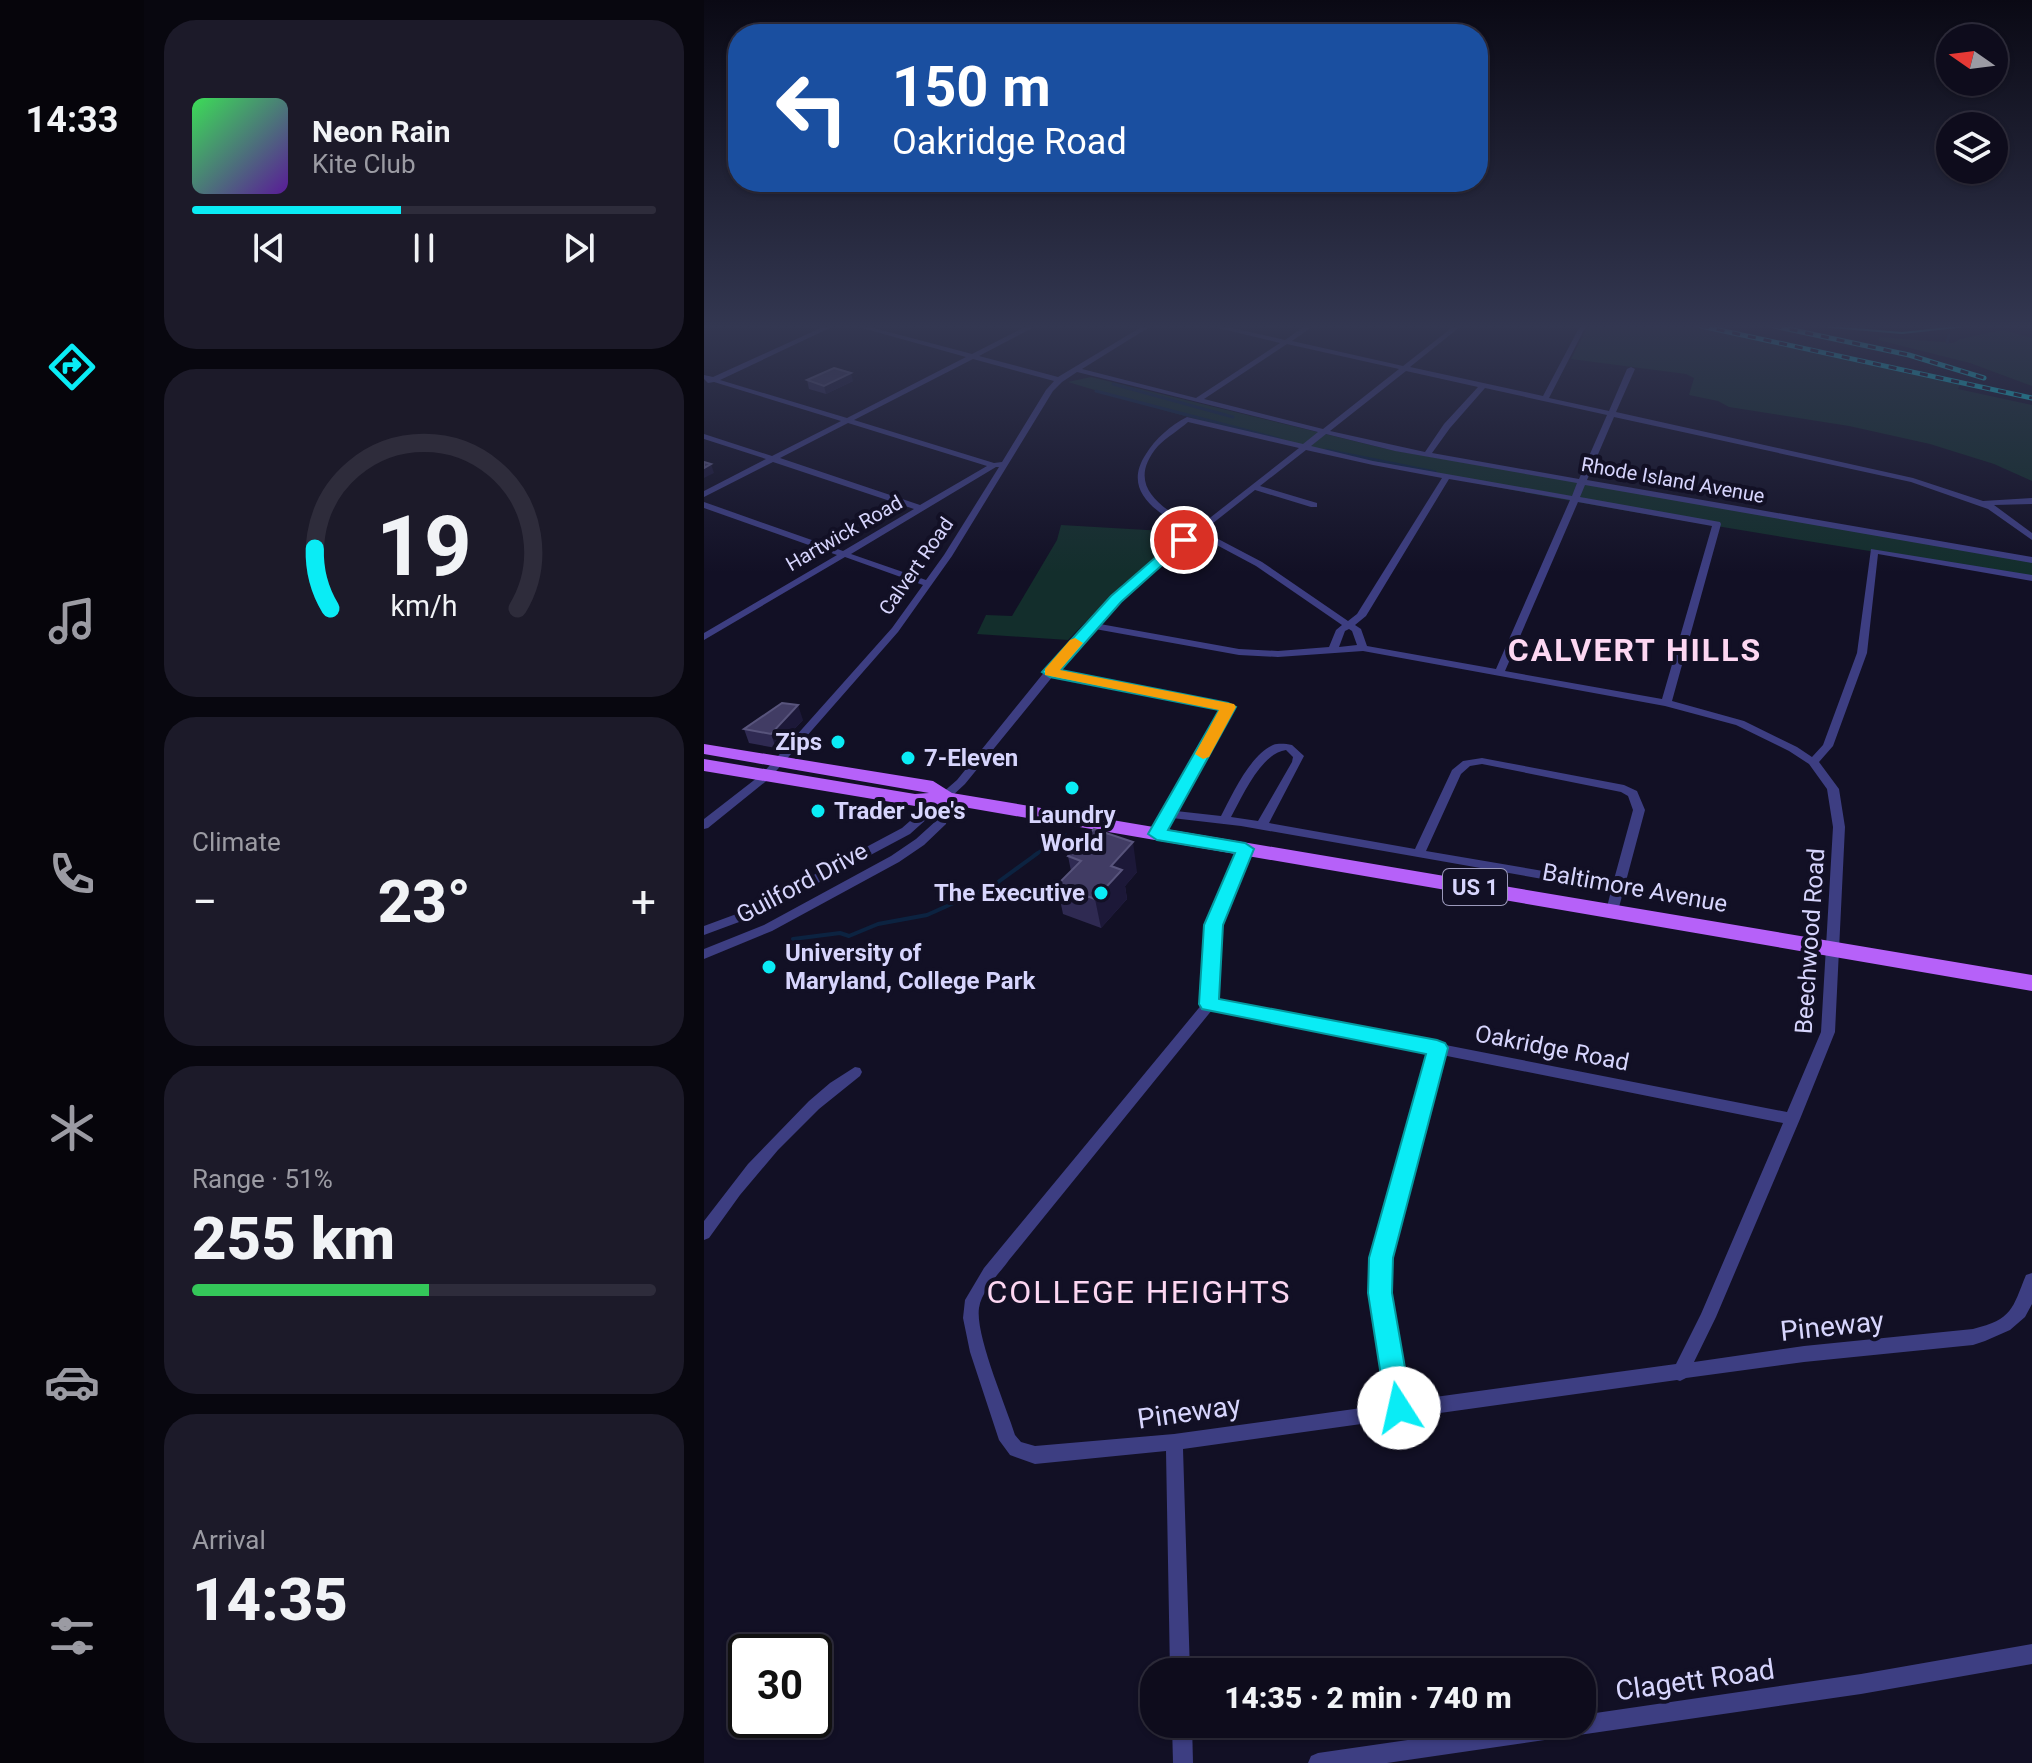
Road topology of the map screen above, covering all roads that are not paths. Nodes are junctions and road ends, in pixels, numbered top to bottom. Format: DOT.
graph roads {
  1 [pos="804,408"];
  2 [pos="873,408"];
  3 [pos="1039,408"];
  4 [pos="1225,408"];
  5 [pos="1354,408"];
  6 [pos="1463,408"];
  7 [pos="1586,408"];
  8 [pos="1614,408"];
  9 [pos="1611,414"];
  10 [pos="848,421"];
  11 [pos="1322,433"];
  12 [pos="704,436"];
  13 [pos="1303,448"];
  14 [pos="1427,455"];
  15 [pos="772,459"];
  16 [pos="999,464"];
  17 [pos="1447,476"];
  18 [pos="1581,483"];
  19 [pos="1253,487"];
  20 [pos="704,494"];
  21 [pos="1574,499"];
  22 [pos="2032,501"];
  23 [pos="1983,503"];
  24 [pos="704,505"];
  25 [pos="1314,505"];
  26 [pos="921,508"];
  27 [pos="1195,531"];
  28 [pos="2032,537"];
  29 [pos="844,554"];
  30 [pos="2032,560"];
  31 [pos="2032,578"];
  32 [pos="929,584"];
  33 [pos="1092,625"];
  34 [pos="1348,625"];
  35 [pos="704,637"];
  36 [pos="1334,648"];
  37 [pos="1363,648"];
  38 [pos="1050,672"];
  39 [pos="1499,673"];
  40 [pos="1666,703"];
  41 [pos="704,749"];
  42 [pos="779,761"];
  43 [pos="1813,762"];
  44 [pos="704,765"];
  45 [pos="766,776"];
  46 [pos="946,798"];
  47 [pos="1170,814"];
  48 [pos="1224,820"];
  49 [pos="704,825"];
  50 [pos="1262,825"];
  51 [pos="1157,834"];
  52 [pos="1245,849"];
  53 [pos="1419,853"];
  54 [pos="1617,888"];
  55 [pos="1612,911"];
  56 [pos="704,931"];
  57 [pos="1833,948"];
  58 [pos="704,954"];
  59 [pos="2032,983"];
  60 [pos="1209,1004"];
  61 [pos="1437,1048"];
  62 [pos="855,1072"];
  63 [pos="1793,1119"];
  64 [pos="704,1233"];
  65 [pos="2032,1280"];
  66 [pos="1680,1373"];
  67 [pos="1399,1408"];
  68 [pos="1174,1442"];
  69 [pos="2032,1654"];
  70 [pos="1180,1658"];
  71 [pos="1182,1738"];
  72 [pos="1183,1763"];
  73 [pos="1318,1763"];
  1 -- 10 [label="street"];
  2 -- 10 [label="street"];
  3 -- 16 [label="street, Calvert Road"];
  4 -- 11 [label="street, Rhode Island Avenue"];
  5 -- 11 [label="street"];
  6 -- 14 [label="street"];
  7 -- 9 [label="street"];
  8 -- 9 [label="street"];
  9 -- 18 [label="street"];
  9 -- 23 [label="street"];
  10 -- 15 [label="street"];
  10 -- 16 [label="street"];
  11 -- 13 [label="street"];
  11 -- 14 [label="street, Rhode Island Avenue"];
  12 -- 15 [label="street"];
  13 -- 17 [label="street, Rhode Island Avenue"];
  13 -- 19 [label="street"];
  13 -- 27 [label="street, Rhode Island Avenue"];
  14 -- 18 [label="street, Rhode Island Avenue"];
  15 -- 20 [label="street"];
  15 -- 26 [label="street"];
  16 -- 26 [label="street, Hartwick Road"];
  16 -- 32 [label="street, Calvert Road"];
  17 -- 21 [label="street, Rhode Island Avenue"];
  17 -- 34 [label="street"];
  18 -- 21 [label="street"];
  18 -- 30 [label="street, Rhode Island Avenue"];
  19 -- 25 [label="street"];
  19 -- 27 [label="street"];
  21 -- 39 [label="street"];
  21 -- 40 [label="street, Rhode Island Avenue"];
  22 -- 23 [label="street"];
  23 -- 28 [label="street"];
  24 -- 29 [label="street"];
  26 -- 29 [label="street, Hartwick Road"];
  27 -- 33 [label="street"];
  27 -- 34 [label="street"];
  29 -- 32 [label="street"];
  29 -- 35 [label="street, Hartwick Road"];
  31 -- 43 [label="street"];
  32 -- 42 [label="street, Calvert Road"];
  33 -- 36 [label="street"];
  33 -- 38 [label="street"];
  34 -- 36 [label="street"];
  34 -- 37 [label="street"];
  36 -- 37 [label="street"];
  37 -- 39 [label="street"];
  38 -- 46 [label="street"];
  38 -- 47 [label="street"];
  39 -- 40 [label="street"];
  40 -- 43 [label="street"];
  41 -- 42 [label="main road, Baltimore Avenue / US 1"];
  42 -- 45 [label="street, Calvert Road"];
  42 -- 46 [label="main road, Baltimore Avenue / US 1"];
  43 -- 57 [label="street, Beechwood Road"];
  44 -- 45 [label="main road, Baltimore Avenue / US 1"];
  45 -- 46 [label="main road, Baltimore Avenue / US 1"];
  45 -- 49 [label="street, Calvert Road"];
  46 -- 51 [label="main road, Baltimore Avenue / US 1"];
  46 -- 56 [label="street, Guilford Drive"];
  46 -- 58 [label="street, Guilford Drive"];
  47 -- 48 [label="street, Baltimore Avenue"];
  47 -- 51 [label="street"];
  48 -- 50 [label="street, Baltimore Avenue"];
  48 -- 50 [label="street"];
  50 -- 53 [label="street, Baltimore Avenue"];
  51 -- 52 [label="main road, Baltimore Avenue / US 1"];
  52 -- 55 [label="main road, Baltimore Avenue / US 1"];
  52 -- 60 [label="street"];
  53 -- 54 [label="street, Baltimore Avenue"];
  53 -- 54 [label="street"];
  54 -- 55 [label="street"];
  55 -- 57 [label="main road, Baltimore Avenue / US 1"];
  57 -- 59 [label="main road, Baltimore Avenue / US 1"];
  57 -- 63 [label="street, Beechwood Road"];
  60 -- 61 [label="street, Oakridge Road"];
  60 -- 68 [label="street, Pineway"];
  61 -- 63 [label="street, Oakridge Road"];
  61 -- 67 [label="street"];
  62 -- 64 [label="street"];
  63 -- 66 [label="street, Beechwood Road"];
  65 -- 66 [label="street, Pineway"];
  66 -- 67 [label="street, Pineway"];
  67 -- 68 [label="street, Pineway"];
  68 -- 70 [label="street"];
  69 -- 73 [label="street, Clagett Road"];
  71 -- 72 [label="street"];
}
